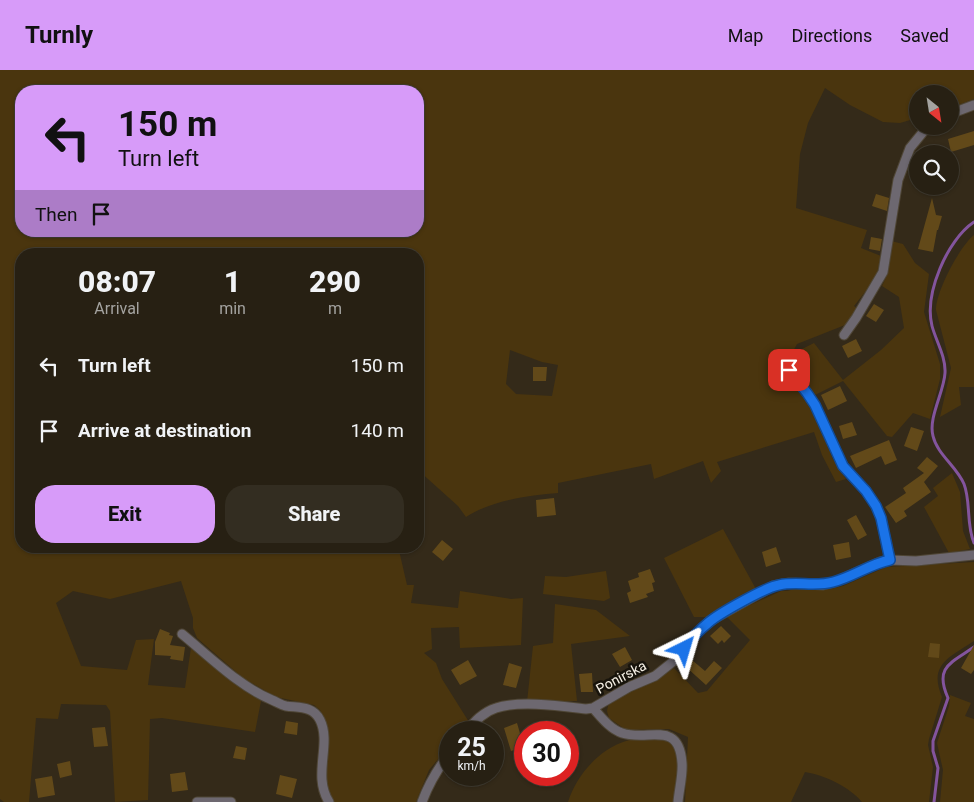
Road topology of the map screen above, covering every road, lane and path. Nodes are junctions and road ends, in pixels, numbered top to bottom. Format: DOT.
graph roads {
  1 [pos="974,105"];
  2 [pos="959,111"];
  3 [pos="921,135"];
  4 [pos="844,335"];
  5 [pos="789,370"];
  6 [pos="974,555"];
  7 [pos="890,560"];
  8 [pos="182,634"];
  9 [pos="593,708"];
  10 [pos="476,721"];
  11 [pos="439,769"];
  12 [pos="197,802"];
  13 [pos="231,802"];
  14 [pos="329,802"];
  15 [pos="422,802"];
  16 [pos="678,802"];
  1 -- 2 [label="street"];
  3 -- 4 [label="street"];
  5 -- 7 [label="street"];
  6 -- 7 [label="street, Ponirska"];
  7 -- 9 [label="street, Ponirska"];
  8 -- 14 [label="street"];
  9 -- 10 [label="street, Ponirska"];
  9 -- 16 [label="street"];
  11 -- 15 [label="street"];
  12 -- 13 [label="street"];
}
